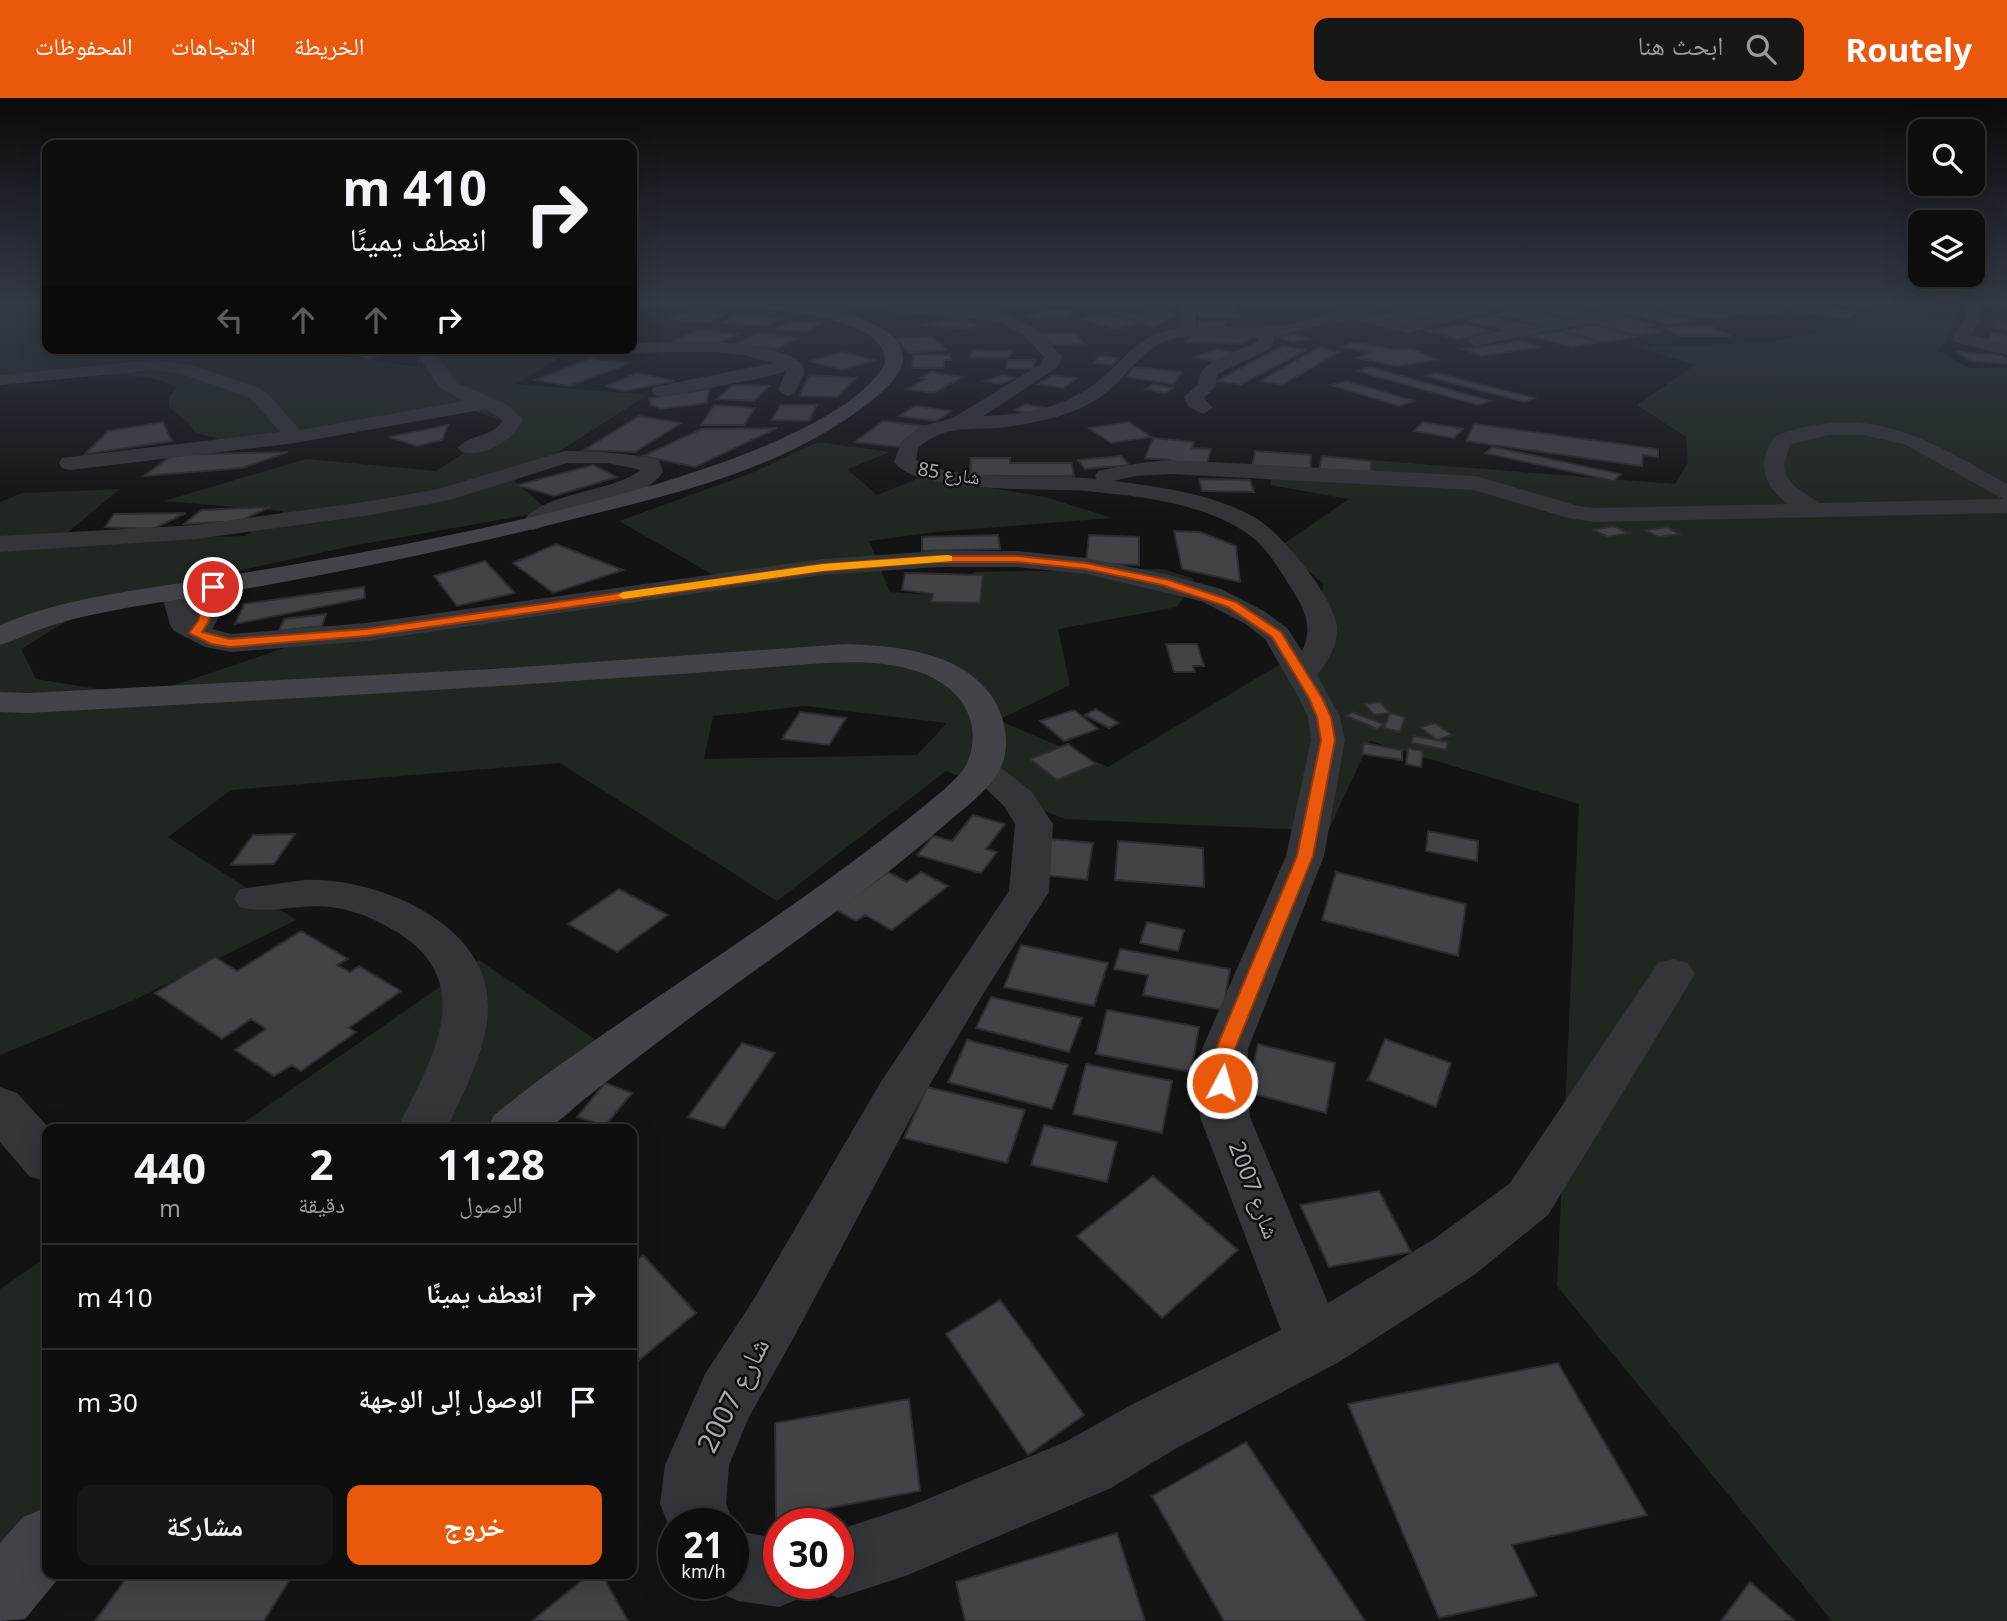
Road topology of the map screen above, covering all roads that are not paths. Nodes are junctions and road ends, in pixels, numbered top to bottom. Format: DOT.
graph roads {
  1 [pos="81,372"];
  2 [pos="192,372"];
  3 [pos="439,372"];
  4 [pos="766,372"];
  5 [pos="796,372"];
  6 [pos="889,372"];
  7 [pos="1041,372"];
  8 [pos="1116,372"];
  9 [pos="1210,372"];
  10 [pos="0,380"];
  11 [pos="787,390"];
  12 [pos="661,391"];
  13 [pos="487,403"];
  14 [pos="1203,408"];
  15 [pos="960,422"];
  16 [pos="295,437"];
  17 [pos="469,448"];
  18 [pos="70,463"];
  19 [pos="1080,483"];
  20 [pos="2007,493"];
  21 [pos="2007,506"];
  22 [pos="1816,511"];
  23 [pos="533,523"];
  24 [pos="0,544"];
  25 [pos="194,589"];
  26 [pos="0,636"];
  27 [pos="1302,673"];
  28 [pos="0,702"];
  29 [pos="982,770"];
  30 [pos="254,898"];
  31 [pos="1673,974"];
  32 [pos="0,1107"];
  33 [pos="424,1124"];
  34 [pos="519,1124"];
  35 [pos="42,1155"];
  36 [pos="1318,1342"];
  37 [pos="695,1508"];
  38 [pos="42,1547"];
  39 [pos="854,1559"];
  40 [pos="0,1594"];
  1 -- 10 [label="street"];
  2 -- 16 [label="street"];
  3 -- 13 [label="street"];
  4 -- 12 [label="street"];
  5 -- 11 [label="street"];
  6 -- 23 [label="main road"];
  7 -- 15 [label="street, شارع 85"];
  8 -- 15 [label="street"];
  9 -- 14 [label="street"];
  13 -- 16 [label="street"];
  13 -- 17 [label="street"];
  15 -- 19 [label="street, شارع 85"];
  16 -- 18 [label="street"];
  19 -- 22 [label="street"];
  19 -- 27 [label="street, شارع 85"];
  20 -- 22 [label="street"];
  21 -- 22 [label="street"];
  23 -- 24 [label="street"];
  23 -- 25 [label="main road"];
  25 -- 26 [label="main road"];
  25 -- 27 [label="street, شارع 2007"];
  27 -- 36 [label="street, شارع 2007"];
  28 -- 29 [label="main road"];
  29 -- 34 [label="main road"];
  29 -- 37 [label="street, شارع 2007"];
  30 -- 33 [label="street"];
  31 -- 36 [label="street"];
  32 -- 35 [label="street"];
  36 -- 39 [label="street"];
  38 -- 40 [label="main road"];
}
